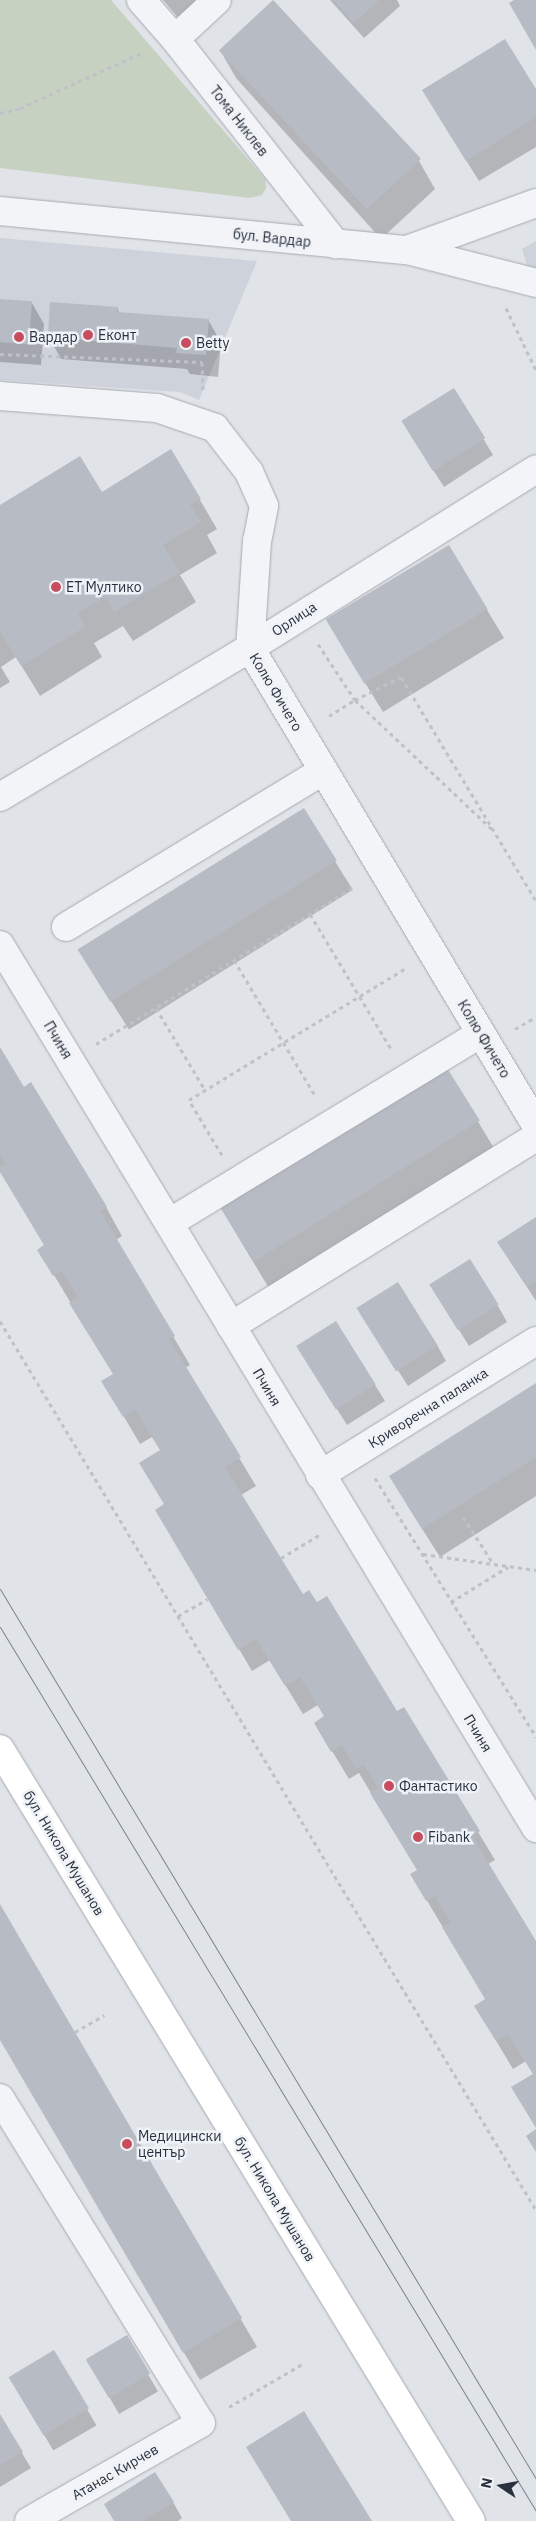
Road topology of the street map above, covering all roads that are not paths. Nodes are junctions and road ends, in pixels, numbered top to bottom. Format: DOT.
graph roads {
  1 [pos="141,0"];
  2 [pos="217,0"];
  3 [pos="174,39"];
  4 [pos="536,204"];
  5 [pos="0,211"];
  6 [pos="336,244"];
  7 [pos="407,250"];
  8 [pos="536,283"];
  9 [pos="0,396"];
  10 [pos="536,469"];
  11 [pos="250,648"];
  12 [pos="323,771"];
  13 [pos="0,797"];
  14 [pos="66,927"];
  15 [pos="0,946"];
  16 [pos="481,1034"];
  17 [pos="536,1125"];
  18 [pos="536,1137"];
  19 [pos="169,1223"];
  20 [pos="231,1326"];
  21 [pos="536,1341"];
  22 [pos="320,1475"];
  23 [pos="0,1749"];
  24 [pos="536,1828"];
  25 [pos="0,2098"];
  26 [pos="29,2521"];
  27 [pos="471,2521"];
  1 -- 3 [label="street, Тома Никлев"];
  2 -- 3 [label="street"];
  3 -- 6 [label="street, Тома Никлев"];
  4 -- 7 [label="street, бул. Вардар"];
  5 -- 6 [label="street, бул. Вардар"];
  6 -- 7 [label="street, бул. Вардар"];
  7 -- 8 [label="street"];
  9 -- 11 [label="street, Колю Фичето"];
  10 -- 11 [label="street, Орлица"];
  11 -- 12 [label="street, Колю Фичето"];
  11 -- 13 [label="street, Орлица"];
  12 -- 14 [label="street"];
  12 -- 16 [label="street, Колю Фичето"];
  15 -- 19 [label="street, Пчиня"];
  16 -- 17 [label="street, Колю Фичето"];
  16 -- 19 [label="street"];
  18 -- 20 [label="street"];
  19 -- 20 [label="street, Пчиня"];
  20 -- 22 [label="street, Пчиня"];
  21 -- 22 [label="street, Криворечна паланка"];
  22 -- 24 [label="street, Пчиня"];
  23 -- 27 [label="main road, бул. Никола Мушанов"];
  25 -- 26 [label="street, Атанас Кирчев"];
}
